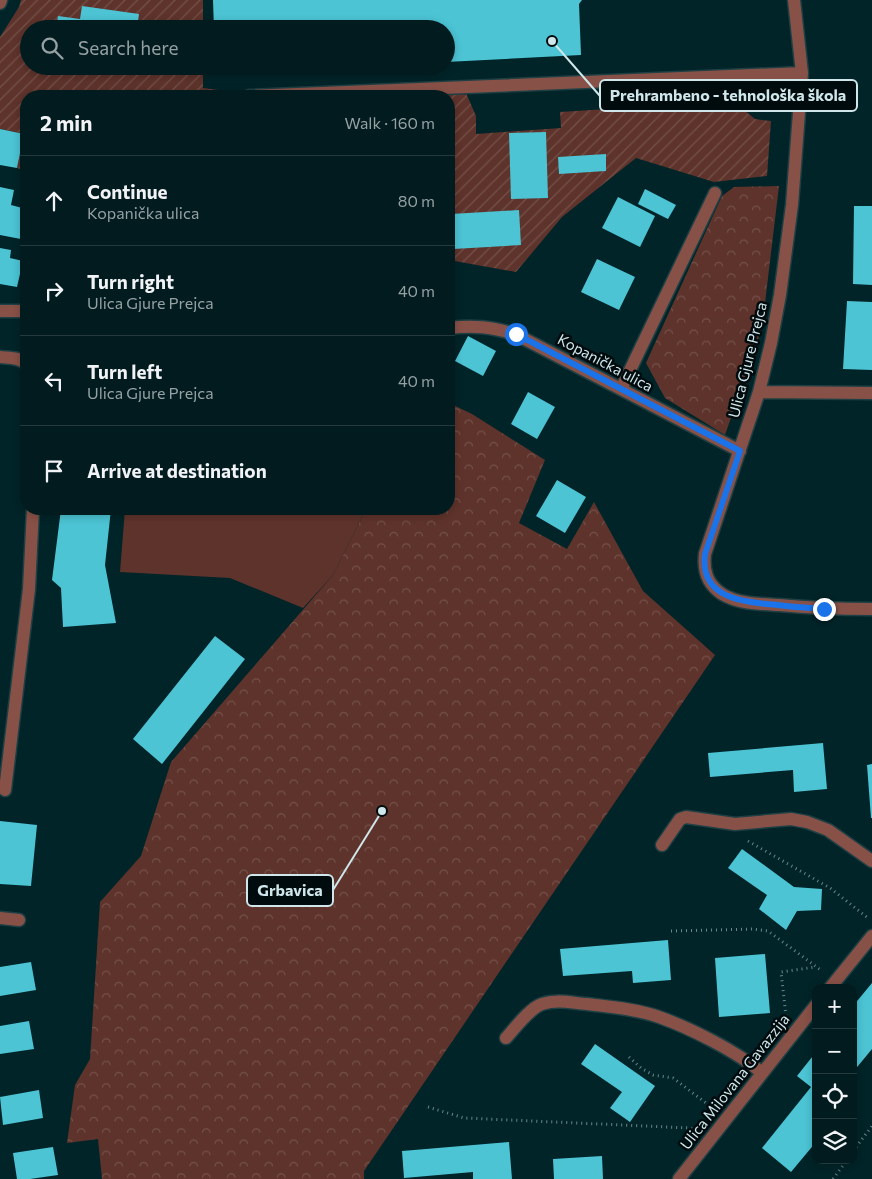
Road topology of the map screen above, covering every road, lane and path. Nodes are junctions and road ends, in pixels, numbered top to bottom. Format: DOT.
graph roads {
  1 [pos="794,0"];
  2 [pos="802,73"];
  3 [pos="393,90"];
  4 [pos="715,193"];
  5 [pos="0,311"];
  6 [pos="20,311"];
  7 [pos="455,327"];
  8 [pos="0,358"];
  9 [pos="20,360"];
  10 [pos="621,389"];
  11 [pos="759,392"];
  12 [pos="872,393"];
  13 [pos="740,451"];
  14 [pos="34,515"];
  15 [pos="872,608"];
  16 [pos="5,790"];
  17 [pos="748,841"];
  18 [pos="662,845"];
  19 [pos="872,861"];
  20 [pos="0,918"];
  21 [pos="868,918"];
  22 [pos="19,920"];
  23 [pos="671,931"];
  24 [pos="872,936"];
  25 [pos="816,967"];
  26 [pos="824,973"];
  27 [pos="833,984"];
  28 [pos="812,1010"];
  29 [pos="786,1022"];
  30 [pos="506,1038"];
  31 [pos="628,1057"];
  32 [pos="762,1073"];
  33 [pos="428,1107"];
  34 [pos="717,1111"];
  35 [pos="872,1126"];
  36 [pos="701,1132"];
  37 [pos="857,1146"];
  38 [pos="844,1164"];
  39 [pos="679,1179"];
  40 [pos="833,1179"];
  1 -- 2 [label="street, Ulica Gjure Prejca"];
  2 -- 3 [label="street"];
  2 -- 11 [label="street, Ulica Gjure Prejca"];
  4 -- 10 [label="street"];
  5 -- 6 [label="street"];
  7 -- 10 [label="street, Kopanička ulica"];
  8 -- 9 [label="street"];
  10 -- 13 [label="street, Kopanička ulica"];
  11 -- 12 [label="street"];
  11 -- 13 [label="street, Ulica Gjure Prejca"];
  13 -- 15 [label="street, Ulica Gjure Prejca"];
  14 -- 16 [label="street"];
  17 -- 21 [label="path"];
  18 -- 19 [label="street"];
  20 -- 22 [label="street"];
  23 -- 25 [label="path"];
  24 -- 27 [label="street"];
  25 -- 26 [label="path"];
  25 -- 29 [label="path"];
  28 -- 32 [label="street, Ulica Milovana Gavazzija"];
  30 -- 32 [label="street"];
  31 -- 34 [label="path"];
  32 -- 39 [label="street, Ulica Milovana Gavazzija"];
  33 -- 36 [label="path"];
  35 -- 37 [label="path"];
  38 -- 40 [label="path"];
}
